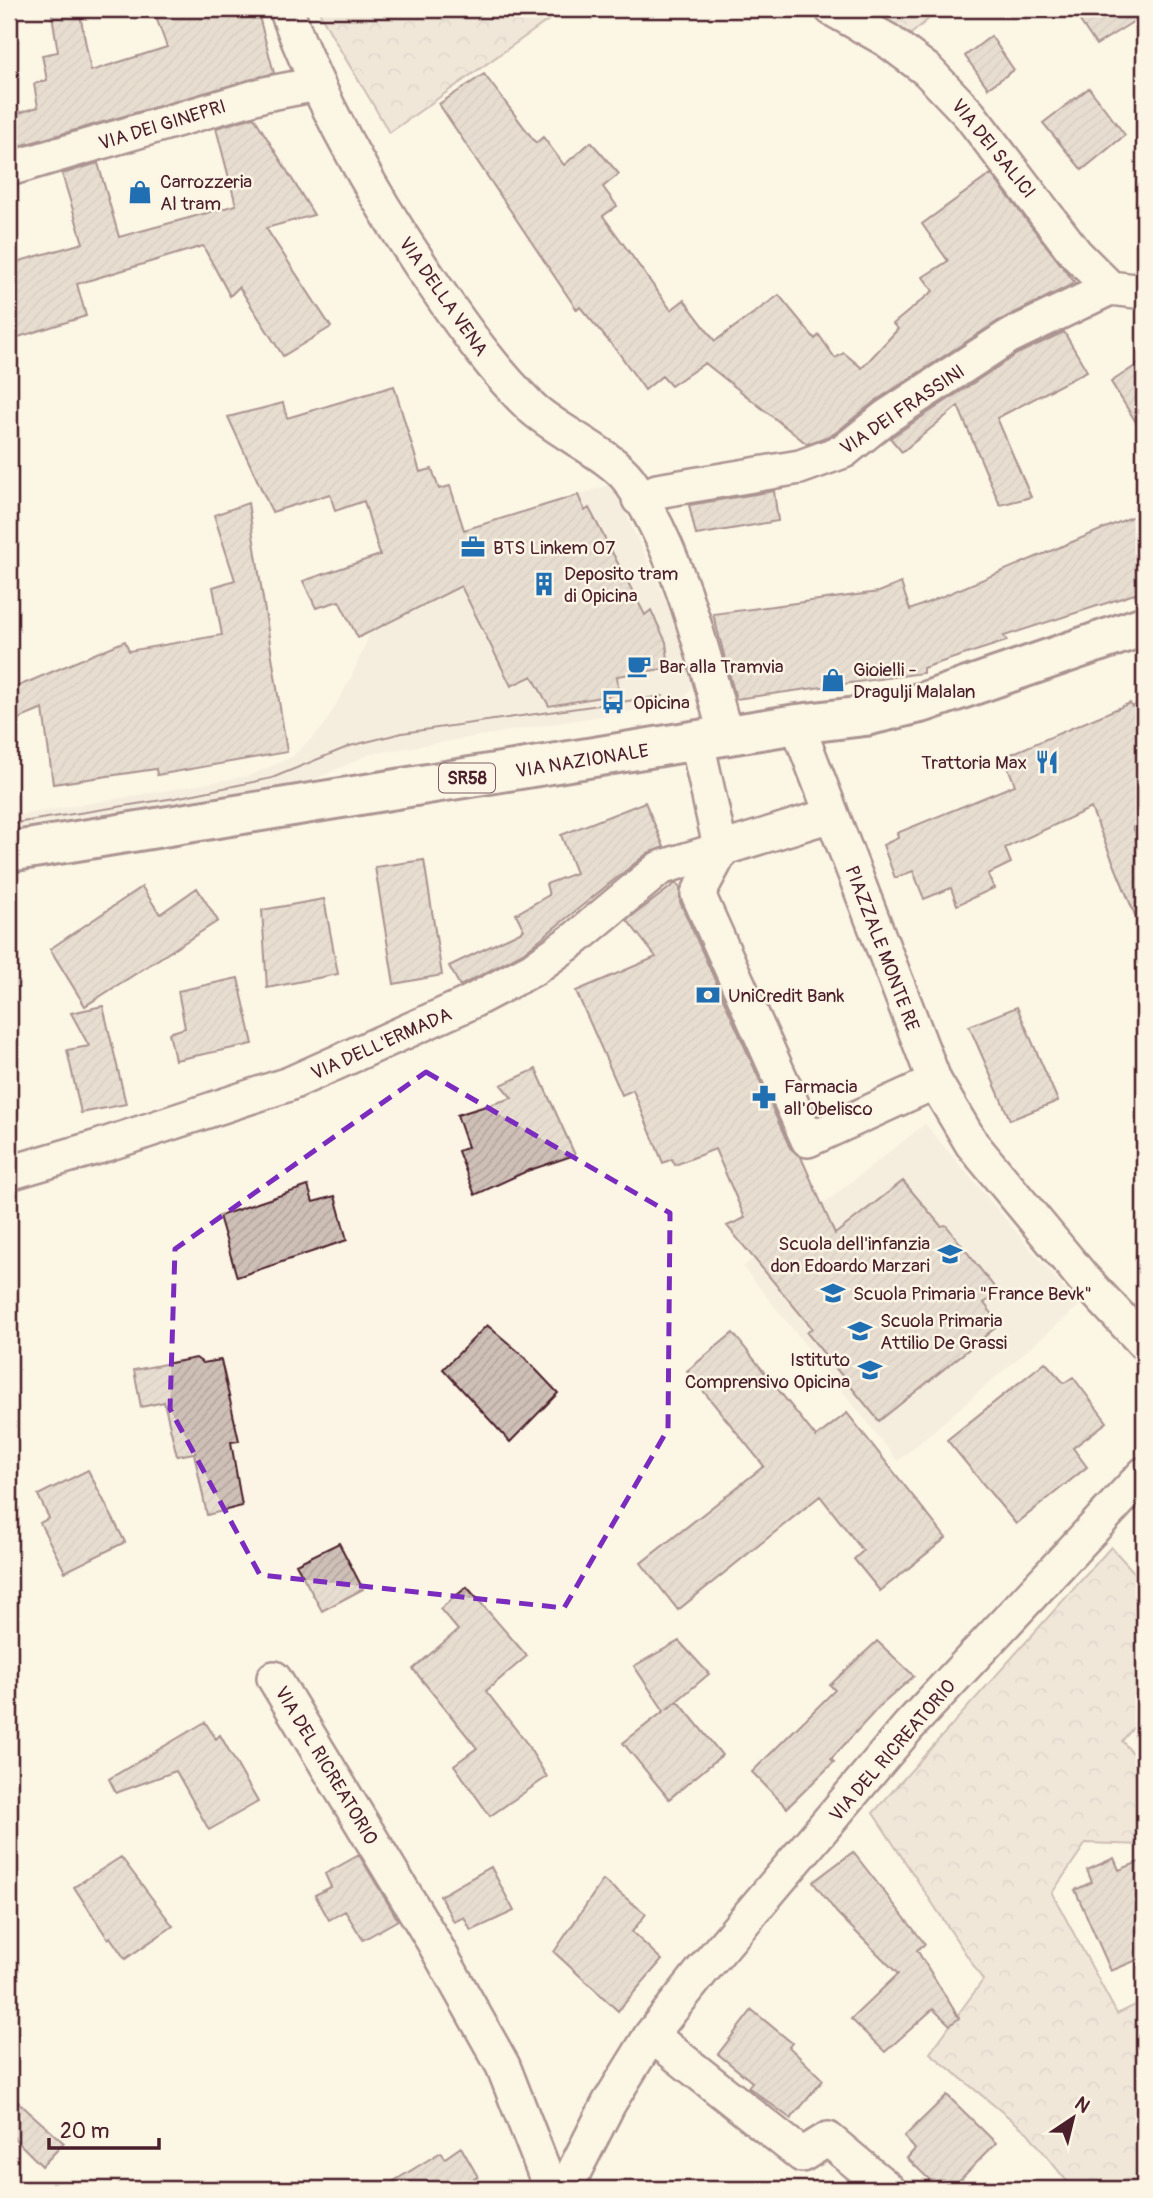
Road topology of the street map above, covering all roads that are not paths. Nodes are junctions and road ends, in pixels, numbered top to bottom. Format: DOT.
graph roads {
  1 [pos="286,9"];
  2 [pos="832,9"];
  3 [pos="317,84"];
  4 [pos="9,169"];
  5 [pos="1110,288"];
  6 [pos="1144,292"];
  7 [pos="639,499"];
  8 [pos="1144,626"];
  9 [pos="797,724"];
  10 [pos="711,739"];
  11 [pos="831,815"];
  12 [pos="721,851"];
  13 [pos="9,852"];
  14 [pos="935,1082"];
  15 [pos="9,1172"];
  16 [pos="1144,1343"];
  17 [pos="1144,1474"];
  18 [pos="274,1678"];
  19 [pos="651,2035"];
  20 [pos="551,2189"];
  21 [pos="565,2189"];
  22 [pos="888,2189"];
  1 -- 3 [label="street, VIA DELLA VENA"];
  2 -- 5 [label="street, VIA DEI SALICI"];
  3 -- 4 [label="street, VIA DEI GINEPRI"];
  3 -- 7 [label="street, VIA DELLA VENA"];
  5 -- 6 [label="street"];
  5 -- 7 [label="street, VIA DEI FRASSINI"];
  7 -- 10 [label="street, VIA DELLA VENA"];
  8 -- 9 [label="main road, VIA NAZIONALE / SR58"];
  9 -- 10 [label="main road, VIA NAZIONALE / SR58"];
  9 -- 11 [label="street, PIAZZALE MONTE RE"];
  10 -- 12 [label="street, VIA DELLA VENA"];
  10 -- 13 [label="main road, VIA NAZIONALE / SR58"];
  11 -- 12 [label="street, VIA DELL'ERMADA"];
  11 -- 14 [label="street, PIAZZALE MONTE RE"];
  12 -- 14 [label="street"];
  12 -- 15 [label="street, VIA DELL'ERMADA"];
  14 -- 16 [label="street, PIAZZALE MONTE RE"];
  17 -- 19 [label="street, VIA DEL RICREATORIO"];
  18 -- 20 [label="street, VIA DEL RICREATORIO"];
  19 -- 21 [label="street, VIA DEL RICREATORIO"];
  19 -- 22 [label="street"];
}
